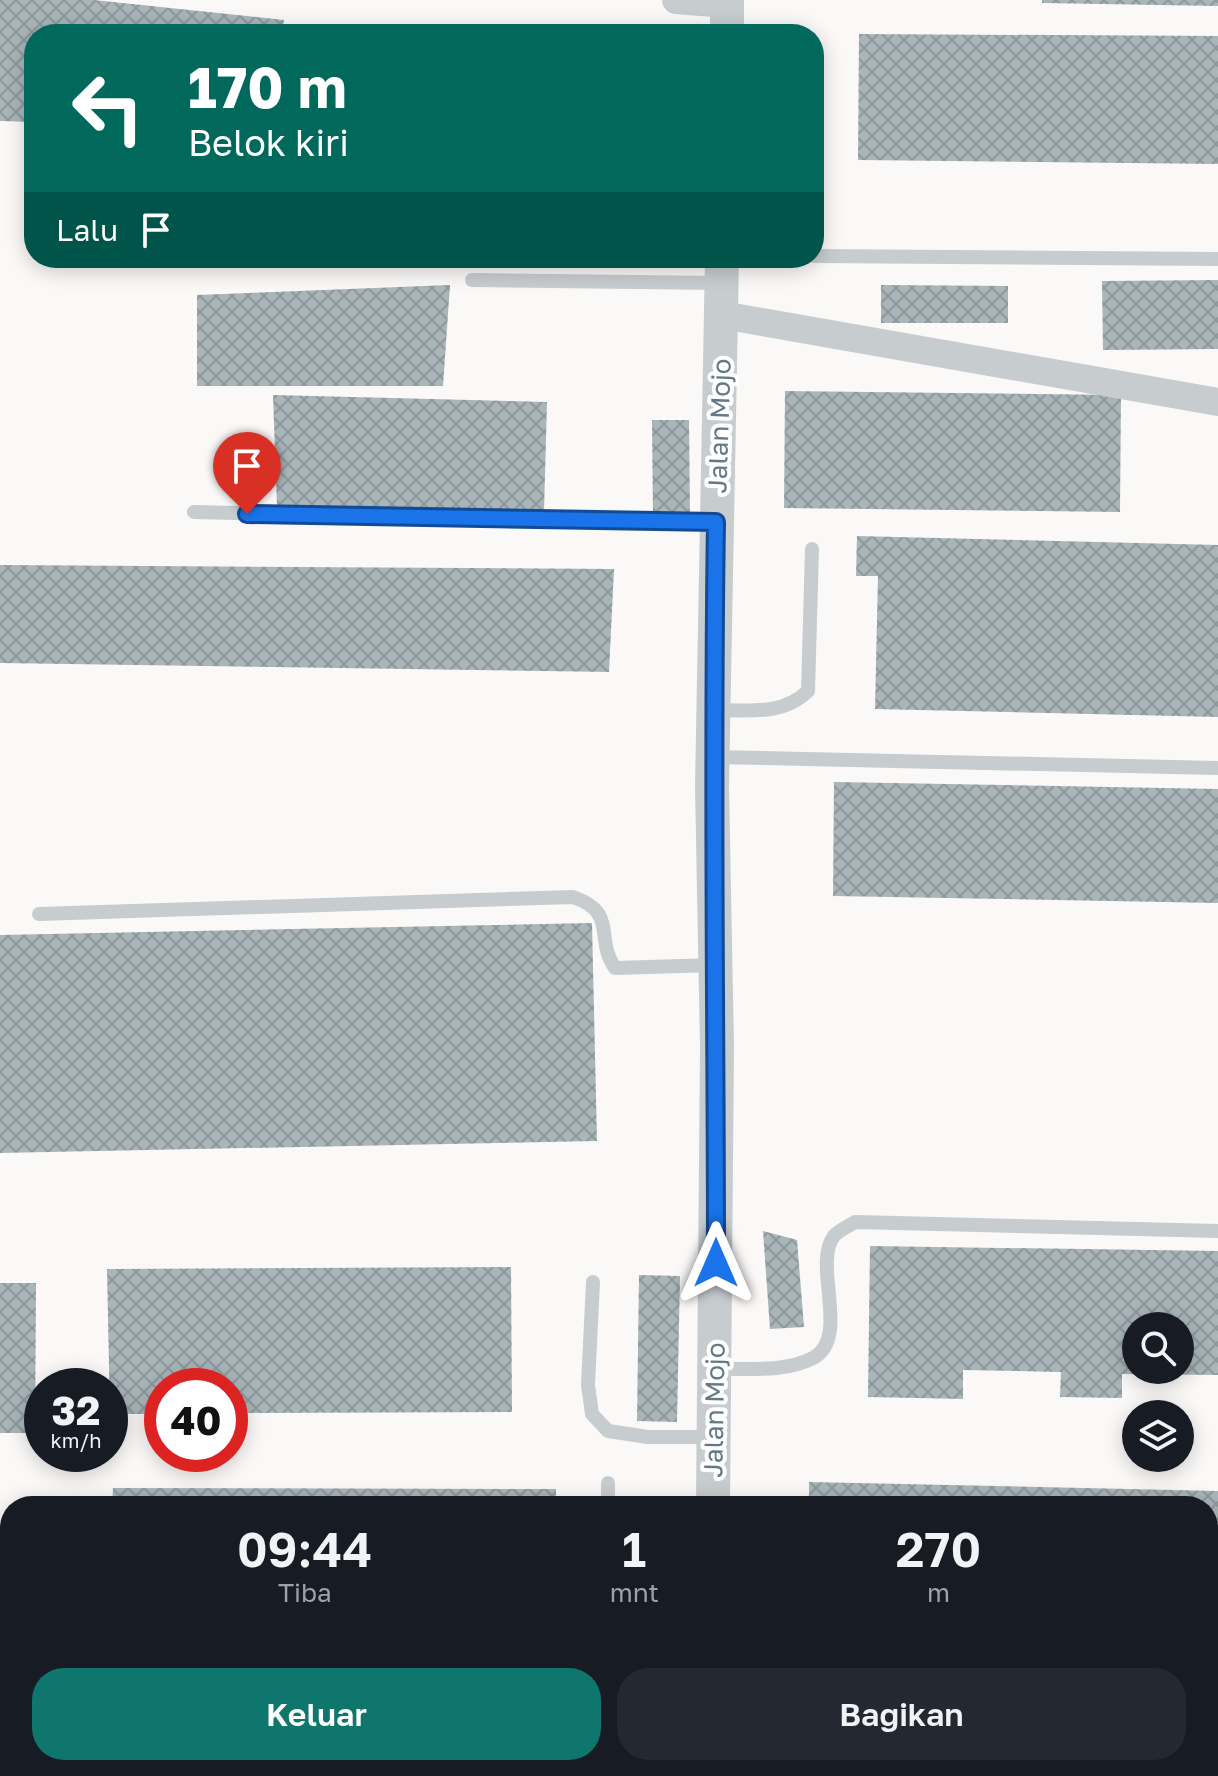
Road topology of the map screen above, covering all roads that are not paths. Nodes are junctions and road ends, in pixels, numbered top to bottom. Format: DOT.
graph roads {
  1 [pos="676,0"];
  2 [pos="727,13"];
  3 [pos="824,256"];
  4 [pos="1218,259"];
  5 [pos="472,280"];
  6 [pos="722,285"];
  7 [pos="1218,402"];
  8 [pos="194,512"];
  9 [pos="716,522"];
  10 [pos="812,549"];
  11 [pos="714,710"];
  12 [pos="713,757"];
  13 [pos="1218,768"];
  14 [pos="39,914"];
  15 [pos="715,965"];
  16 [pos="1218,1231"];
  17 [pos="593,1282"];
  18 [pos="715,1369"];
  19 [pos="713,1437"];
  20 [pos="608,1483"];
  21 [pos="608,1496"];
  22 [pos="713,1496"];
  1 -- 2 [label="street"];
  3 -- 4 [label="lane"];
  5 -- 6 [label="lane"];
  6 -- 7 [label="street"];
  6 -- 9 [label="street, Jalan Mojo"];
  8 -- 9 [label="lane"];
  9 -- 11 [label="street, Jalan Mojo"];
  10 -- 11 [label="lane"];
  11 -- 12 [label="street, Jalan Mojo"];
  12 -- 13 [label="lane"];
  12 -- 15 [label="street, Jalan Mojo"];
  14 -- 15 [label="lane"];
  15 -- 18 [label="street, Jalan Mojo"];
  16 -- 18 [label="lane"];
  17 -- 19 [label="lane"];
  18 -- 19 [label="street, Jalan Mojo"];
  19 -- 22 [label="street, Jalan Mojo"];
  20 -- 21 [label="lane"];
}
